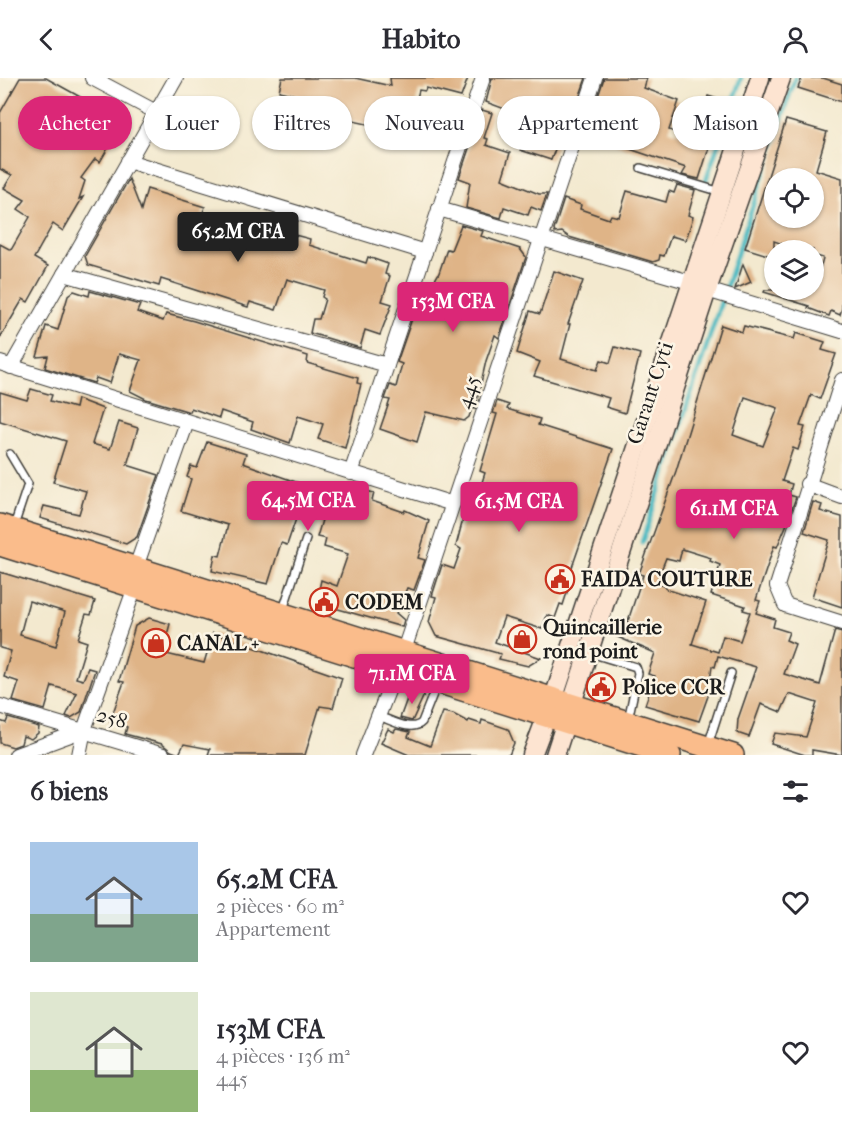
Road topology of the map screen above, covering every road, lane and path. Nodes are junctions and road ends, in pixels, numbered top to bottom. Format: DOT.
graph roads {
  1 [pos="92,78"];
  2 [pos="176,78"];
  3 [pos="483,78"];
  4 [pos="595,78"];
  5 [pos="760,78"];
  6 [pos="781,78"];
  7 [pos="165,96"];
  8 [pos="144,106"];
  9 [pos="144,133"];
  10 [pos="128,161"];
  11 [pos="641,168"];
  12 [pos="721,192"];
  13 [pos="439,208"];
  14 [pos="542,239"];
  15 [pos="425,252"];
  16 [pos="64,273"];
  17 [pos="690,282"];
  18 [pos="707,290"];
  19 [pos="842,331"];
  20 [pos="5,365"];
  21 [pos="387,365"];
  22 [pos="842,380"];
  23 [pos="187,422"];
  24 [pos="10,454"];
  25 [pos="351,472"];
  26 [pos="807,484"];
  27 [pos="842,497"];
  28 [pos="453,504"];
  29 [pos="7,527"];
  30 [pos="306,539"];
  31 [pos="0,545"];
  32 [pos="135,577"];
  33 [pos="283,613"];
  34 [pos="842,623"];
  35 [pos="590,653"];
  36 [pos="400,660"];
  37 [pos="731,673"];
  38 [pos="438,682"];
  39 [pos="0,706"];
  40 [pos="561,710"];
  41 [pos="378,716"];
  42 [pos="627,721"];
  43 [pos="84,730"];
  44 [pos="707,747"];
  45 [pos="16,755"];
  46 [pos="79,755"];
  47 [pos="163,755"];
  48 [pos="363,755"];
  49 [pos="532,755"];
  50 [pos="555,755"];
  51 [pos="670,755"];
  52 [pos="734,755"];
  1 -- 8 [label="street"];
  2 -- 7 [label="street"];
  3 -- 13 [label="street"];
  4 -- 14 [label="street, 445"];
  5 -- 12 [label="main road, Garant Cyti"];
  6 -- 18 [label="main road, Garant Cyti"];
  9 -- 10 [label="street"];
  10 -- 15 [label="street"];
  10 -- 16 [label="street"];
  11 -- 12 [label="lane"];
  12 -- 17 [label="main road, Garant Cyti"];
  13 -- 14 [label="street"];
  13 -- 15 [label="street"];
  14 -- 17 [label="street"];
  14 -- 28 [label="street, 445"];
  15 -- 21 [label="street"];
  16 -- 20 [label="street"];
  16 -- 21 [label="street"];
  17 -- 40 [label="main road, Garant Cyti"];
  18 -- 19 [label="street"];
  18 -- 35 [label="main road, Garant Cyti"];
  20 -- 23 [label="street"];
  21 -- 25 [label="street"];
  22 -- 26 [label="street"];
  23 -- 25 [label="street"];
  23 -- 32 [label="street"];
  24 -- 29 [label="lane"];
  25 -- 28 [label="street"];
  26 -- 27 [label="street"];
  26 -- 34 [label="street"];
  28 -- 36 [label="street, 445"];
  29 -- 32 [label="main road"];
  30 -- 33 [label="lane"];
  31 -- 32 [label="main road"];
  32 -- 33 [label="main road"];
  32 -- 36 [label="main road"];
  32 -- 43 [label="street"];
  33 -- 36 [label="main road"];
  35 -- 40 [label="main road, Garant Cyti"];
  35 -- 42 [label="lane"];
  36 -- 38 [label="main road"];
  36 -- 40 [label="main road"];
  36 -- 41 [label="street, 445"];
  37 -- 44 [label="lane"];
  38 -- 40 [label="main road"];
  38 -- 41 [label="lane"];
  39 -- 43 [label="street"];
  40 -- 42 [label="main road"];
  40 -- 49 [label="main road"];
  40 -- 50 [label="main road"];
  40 -- 51 [label="main road"];
  41 -- 48 [label="street, 445"];
  42 -- 44 [label="main road"];
  43 -- 45 [label="street, 258"];
  43 -- 46 [label="street"];
  43 -- 47 [label="street, 258"];
  44 -- 52 [label="main road"];
}
